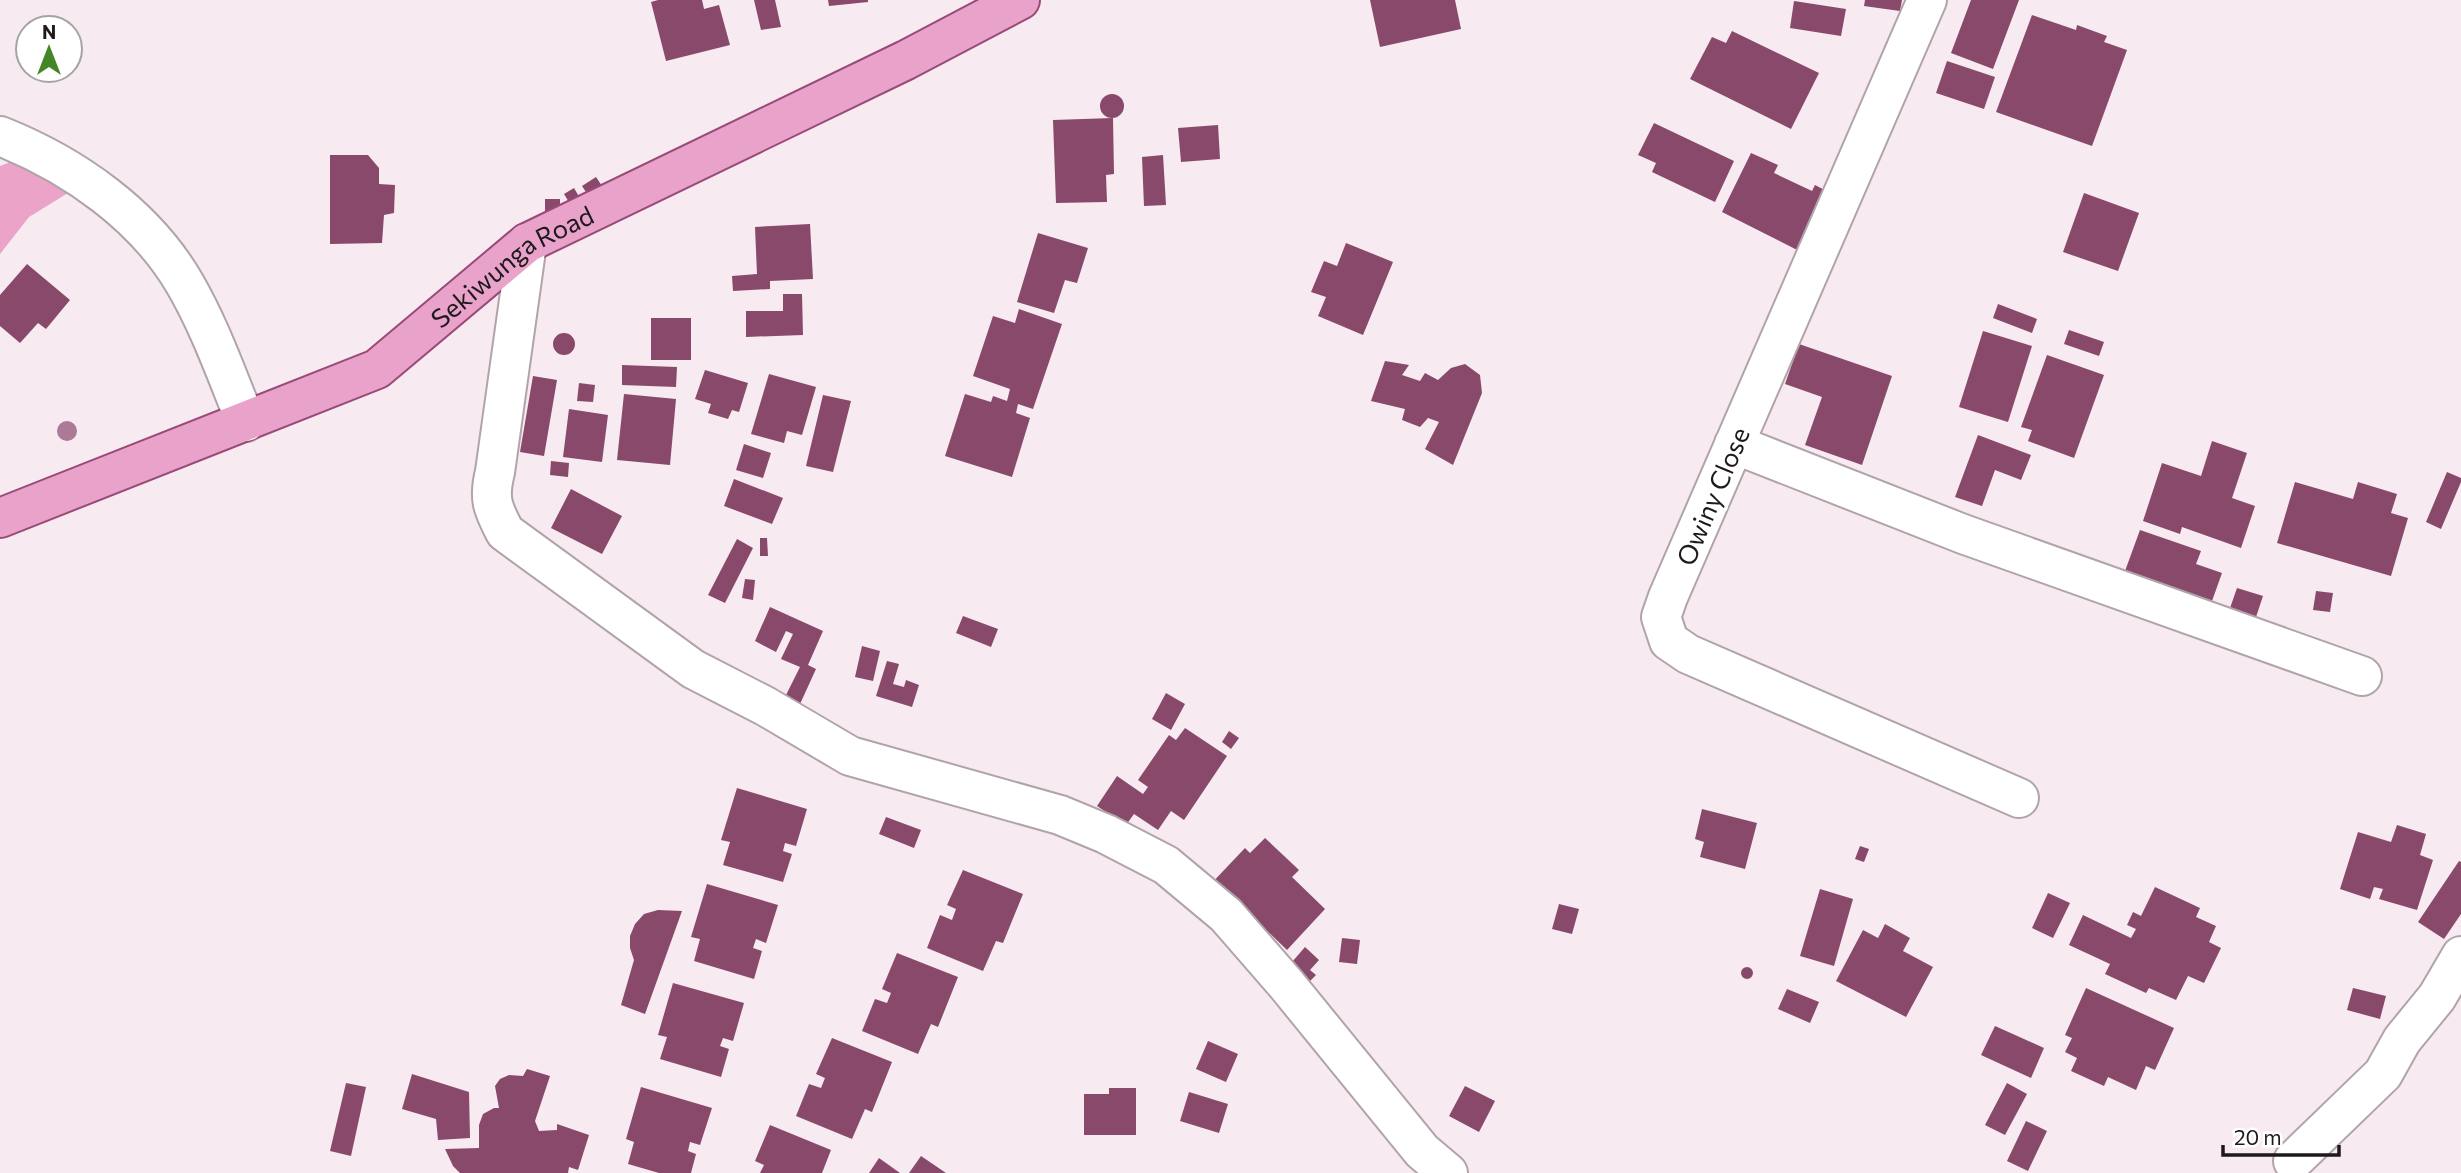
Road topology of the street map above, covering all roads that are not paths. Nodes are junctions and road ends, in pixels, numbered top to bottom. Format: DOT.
graph roads {
  1 [pos="1020,0"];
  2 [pos="1927,0"];
  3 [pos="0,136"];
  4 [pos="527,243"];
  5 [pos="246,422"];
  6 [pos="1734,444"];
  7 [pos="0,518"];
  8 [pos="2362,676"];
  9 [pos="2019,798"];
  10 [pos="2461,956"];
  11 [pos="2293,1161"];
  12 [pos="1448,1173"];
  1 -- 4 [label="main road, Sekiwunga Road"];
  2 -- 6 [label="street, Owiny Close"];
  3 -- 5 [label="street"];
  4 -- 5 [label="main road, Sekiwunga Road"];
  4 -- 12 [label="street"];
  5 -- 7 [label="main road, Sekiwunga Road"];
  6 -- 8 [label="street"];
  6 -- 9 [label="street, Owiny Close"];
  10 -- 11 [label="street"];
}
